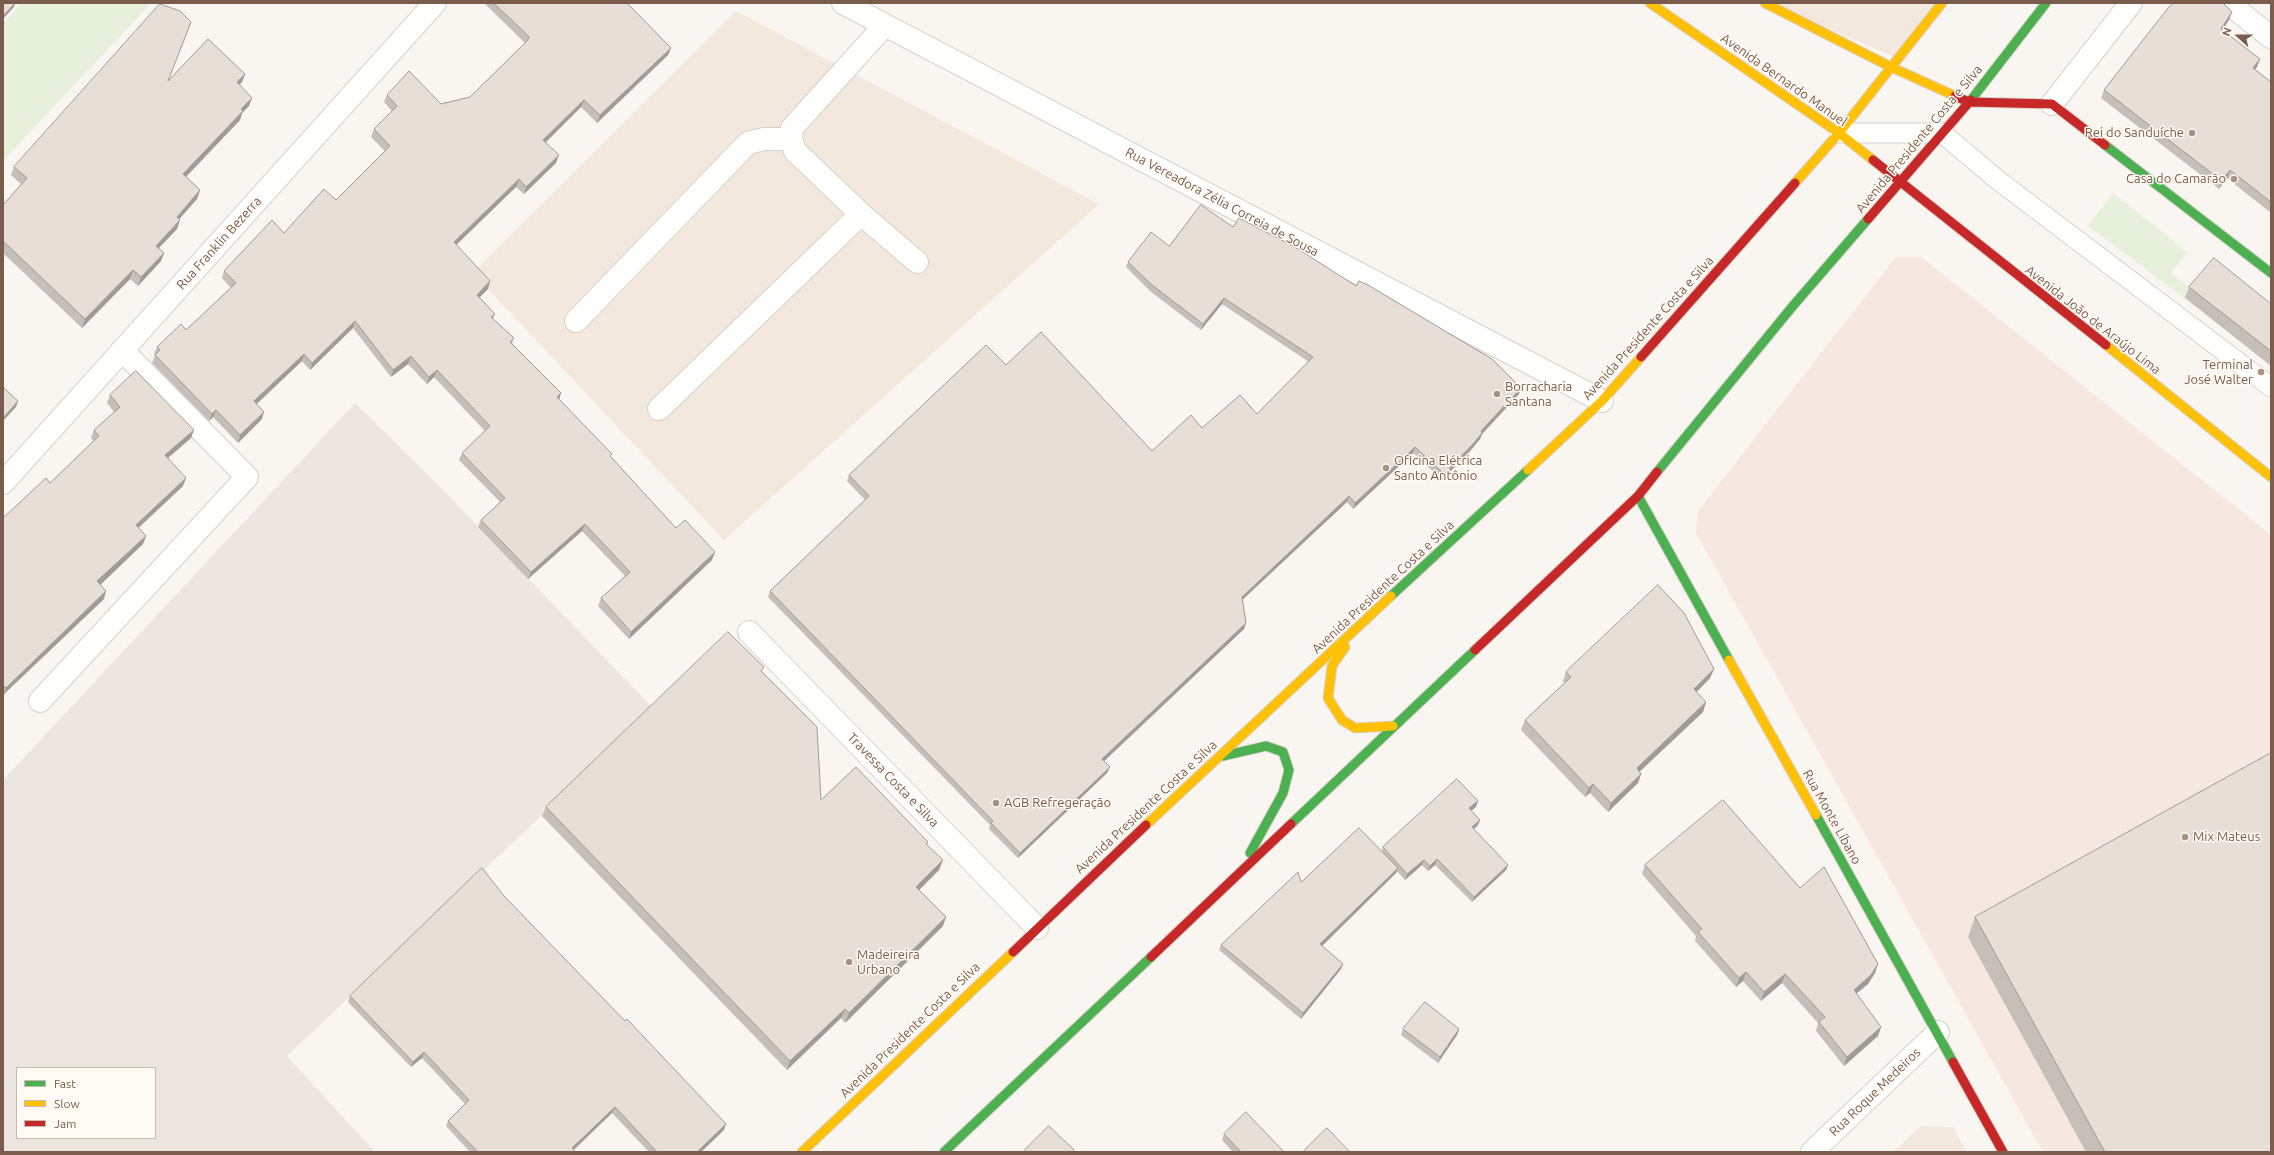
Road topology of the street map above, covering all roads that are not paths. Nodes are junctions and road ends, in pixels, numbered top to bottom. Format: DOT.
graph roads {
  1 [pos="435,3"];
  2 [pos="843,3"];
  3 [pos="1650,3"];
  4 [pos="1765,3"];
  5 [pos="1942,3"];
  6 [pos="2046,3"];
  7 [pos="2131,3"];
  8 [pos="2228,3"];
  9 [pos="885,25"];
  10 [pos="2271,37"];
  11 [pos="1890,67"];
  12 [pos="1969,102"];
  13 [pos="2052,104"];
  14 [pos="1840,133"];
  15 [pos="1942,134"];
  16 [pos="791,139"];
  17 [pos="1899,183"];
  18 [pos="861,214"];
  19 [pos="917,262"];
  20 [pos="2271,273"];
  21 [pos="576,321"];
  22 [pos="122,350"];
  23 [pos="2271,387"];
  24 [pos="1602,401"];
  25 [pos="659,409"];
  26 [pos="2271,477"];
  27 [pos="3,483"];
  28 [pos="1638,496"];
  29 [pos="1360,625"];
  30 [pos="749,632"];
  31 [pos="40,701"];
  32 [pos="1394,726"];
  33 [pos="1218,757"];
  34 [pos="1241,870"];
  35 [pos="1037,928"];
  36 [pos="1938,1032"];
  37 [pos="802,1152"];
  38 [pos="944,1152"];
  39 [pos="1812,1152"];
  40 [pos="2003,1152"];
  1 -- 22 [label="street, Rua Franklin Bezerra"];
  2 -- 9 [label="street, Rua Vereadora Zélia Correia de Sousa"];
  3 -- 14 [label="main road, Avenida Bernardo Manuel"];
  4 -- 11 [label="main road"];
  5 -- 11 [label="main road, Avenida Presidente Costa e Silva"];
  6 -- 12 [label="main road, Avenida Presidente Costa e Silva"];
  7 -- 13 [label="street"];
  8 -- 10 [label="street"];
  9 -- 16 [label="street"];
  9 -- 24 [label="street, Rua Vereadora Zélia Correia de Sousa"];
  11 -- 12 [label="main road"];
  11 -- 14 [label="main road, Avenida Presidente Costa e Silva"];
  12 -- 13 [label="main road"];
  12 -- 15 [label="main road, Avenida Presidente Costa e Silva"];
  13 -- 20 [label="main road"];
  14 -- 15 [label="lane"];
  14 -- 17 [label="main road, Avenida Bernardo Manuel"];
  14 -- 24 [label="main road, Avenida Presidente Costa e Silva"];
  15 -- 17 [label="main road, Avenida Presidente Costa e Silva"];
  15 -- 23 [label="lane"];
  16 -- 18 [label="street"];
  16 -- 21 [label="street"];
  17 -- 26 [label="main road, Avenida João de Araújo Lima"];
  17 -- 28 [label="main road, Avenida Presidente Costa e Silva"];
  18 -- 19 [label="street"];
  18 -- 25 [label="street"];
  22 -- 27 [label="street, Rua Franklin Bezerra"];
  22 -- 31 [label="street"];
  24 -- 29 [label="main road, Avenida Presidente Costa e Silva"];
  28 -- 32 [label="main road, Avenida Presidente Costa e Silva"];
  28 -- 36 [label="main road, Rua Monte Líbano"];
  29 -- 32 [label="main road"];
  29 -- 33 [label="main road, Avenida Presidente Costa e Silva"];
  30 -- 35 [label="street, Travessa Costa e Silva"];
  32 -- 34 [label="main road, Avenida Presidente Costa e Silva"];
  33 -- 34 [label="main road"];
  33 -- 35 [label="main road, Avenida Presidente Costa e Silva"];
  34 -- 38 [label="main road, Avenida Presidente Costa e Silva"];
  35 -- 37 [label="main road, Avenida Presidente Costa e Silva"];
  36 -- 39 [label="street, Rua Roque Medeiros"];
  36 -- 40 [label="main road, Rua Monte Líbano"];
}
